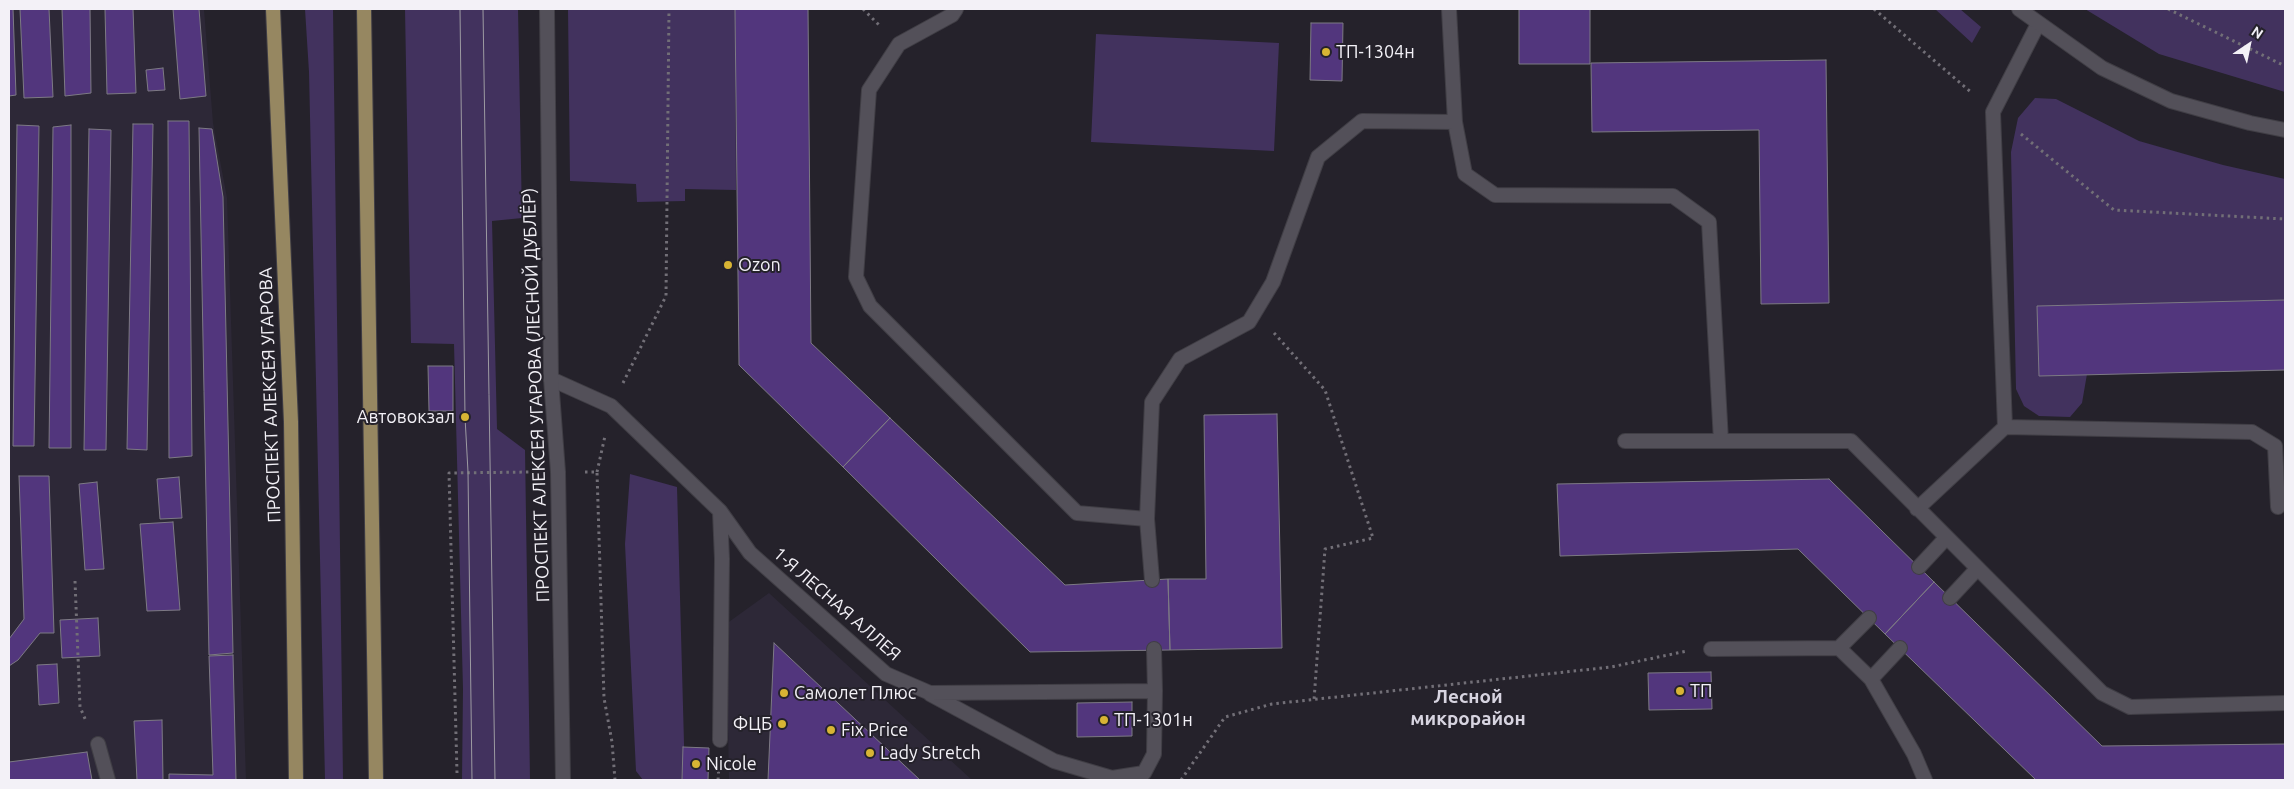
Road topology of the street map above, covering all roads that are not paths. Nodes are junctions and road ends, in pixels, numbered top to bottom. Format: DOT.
graph roads {
  1 [pos="273,9"];
  2 [pos="364,9"];
  3 [pos="547,9"];
  4 [pos="956,9"];
  5 [pos="1449,9"];
  6 [pos="2019,9"];
  7 [pos="2038,24"];
  8 [pos="1455,122"];
  9 [pos="2285,130"];
  10 [pos="552,379"];
  11 [pos="2005,427"];
  12 [pos="1625,441"];
  13 [pos="1722,441"];
  14 [pos="2278,507"];
  15 [pos="1917,509"];
  16 [pos="720,511"];
  17 [pos="1147,519"];
  18 [pos="1946,538"];
  19 [pos="1918,567"];
  20 [pos="1977,570"];
  21 [pos="1152,580"];
  22 [pos="1950,598"];
  23 [pos="1869,618"];
  24 [pos="1839,648"];
  25 [pos="1900,648"];
  26 [pos="1154,649"];
  27 [pos="1711,649"];
  28 [pos="1871,679"];
  29 [pos="1155,691"];
  30 [pos="930,693"];
  31 [pos="2285,704"];
  32 [pos="720,740"];
  33 [pos="98,744"];
  34 [pos="108,780"];
  35 [pos="296,780"];
  36 [pos="376,780"];
  37 [pos="563,780"];
  38 [pos="1925,780"];
  1 -- 35 [label="main road, ПРОСПЕКТ АЛЕКСЕЯ УГАРОВА"];
  2 -- 36 [label="main road"];
  3 -- 10 [label="street, ПРОСПЕКТ АЛЕКСЕЯ УГАРОВА (ЛЕСНОЙ ДУБЛЁР)"];
  4 -- 17 [label="street"];
  5 -- 8 [label="street"];
  6 -- 7 [label="street"];
  7 -- 9 [label="street"];
  7 -- 11 [label="street"];
  8 -- 13 [label="street"];
  8 -- 17 [label="street"];
  10 -- 16 [label="street, 1-Я ЛЕСНАЯ АЛЛЕЯ"];
  10 -- 37 [label="street, ПРОСПЕКТ АЛЕКСЕЯ УГАРОВА (ЛЕСНОЙ ДУБЛЁР)"];
  11 -- 14 [label="street"];
  11 -- 15 [label="street"];
  12 -- 13 [label="street"];
  13 -- 15 [label="street"];
  15 -- 18 [label="street"];
  16 -- 30 [label="street, 1-Я ЛЕСНАЯ АЛЛЕЯ"];
  16 -- 32 [label="street"];
  17 -- 21 [label="street"];
  18 -- 19 [label="street"];
  18 -- 20 [label="street"];
  20 -- 22 [label="street"];
  20 -- 31 [label="street"];
  23 -- 24 [label="street"];
  24 -- 27 [label="street"];
  24 -- 28 [label="street"];
  25 -- 28 [label="street"];
  26 -- 29 [label="street"];
  28 -- 38 [label="street"];
  29 -- 30 [label="street, 1-Я ЛЕСНАЯ АЛЛЕЯ"];
  29 -- 30 [label="street"];
  33 -- 34 [label="street"];
}
